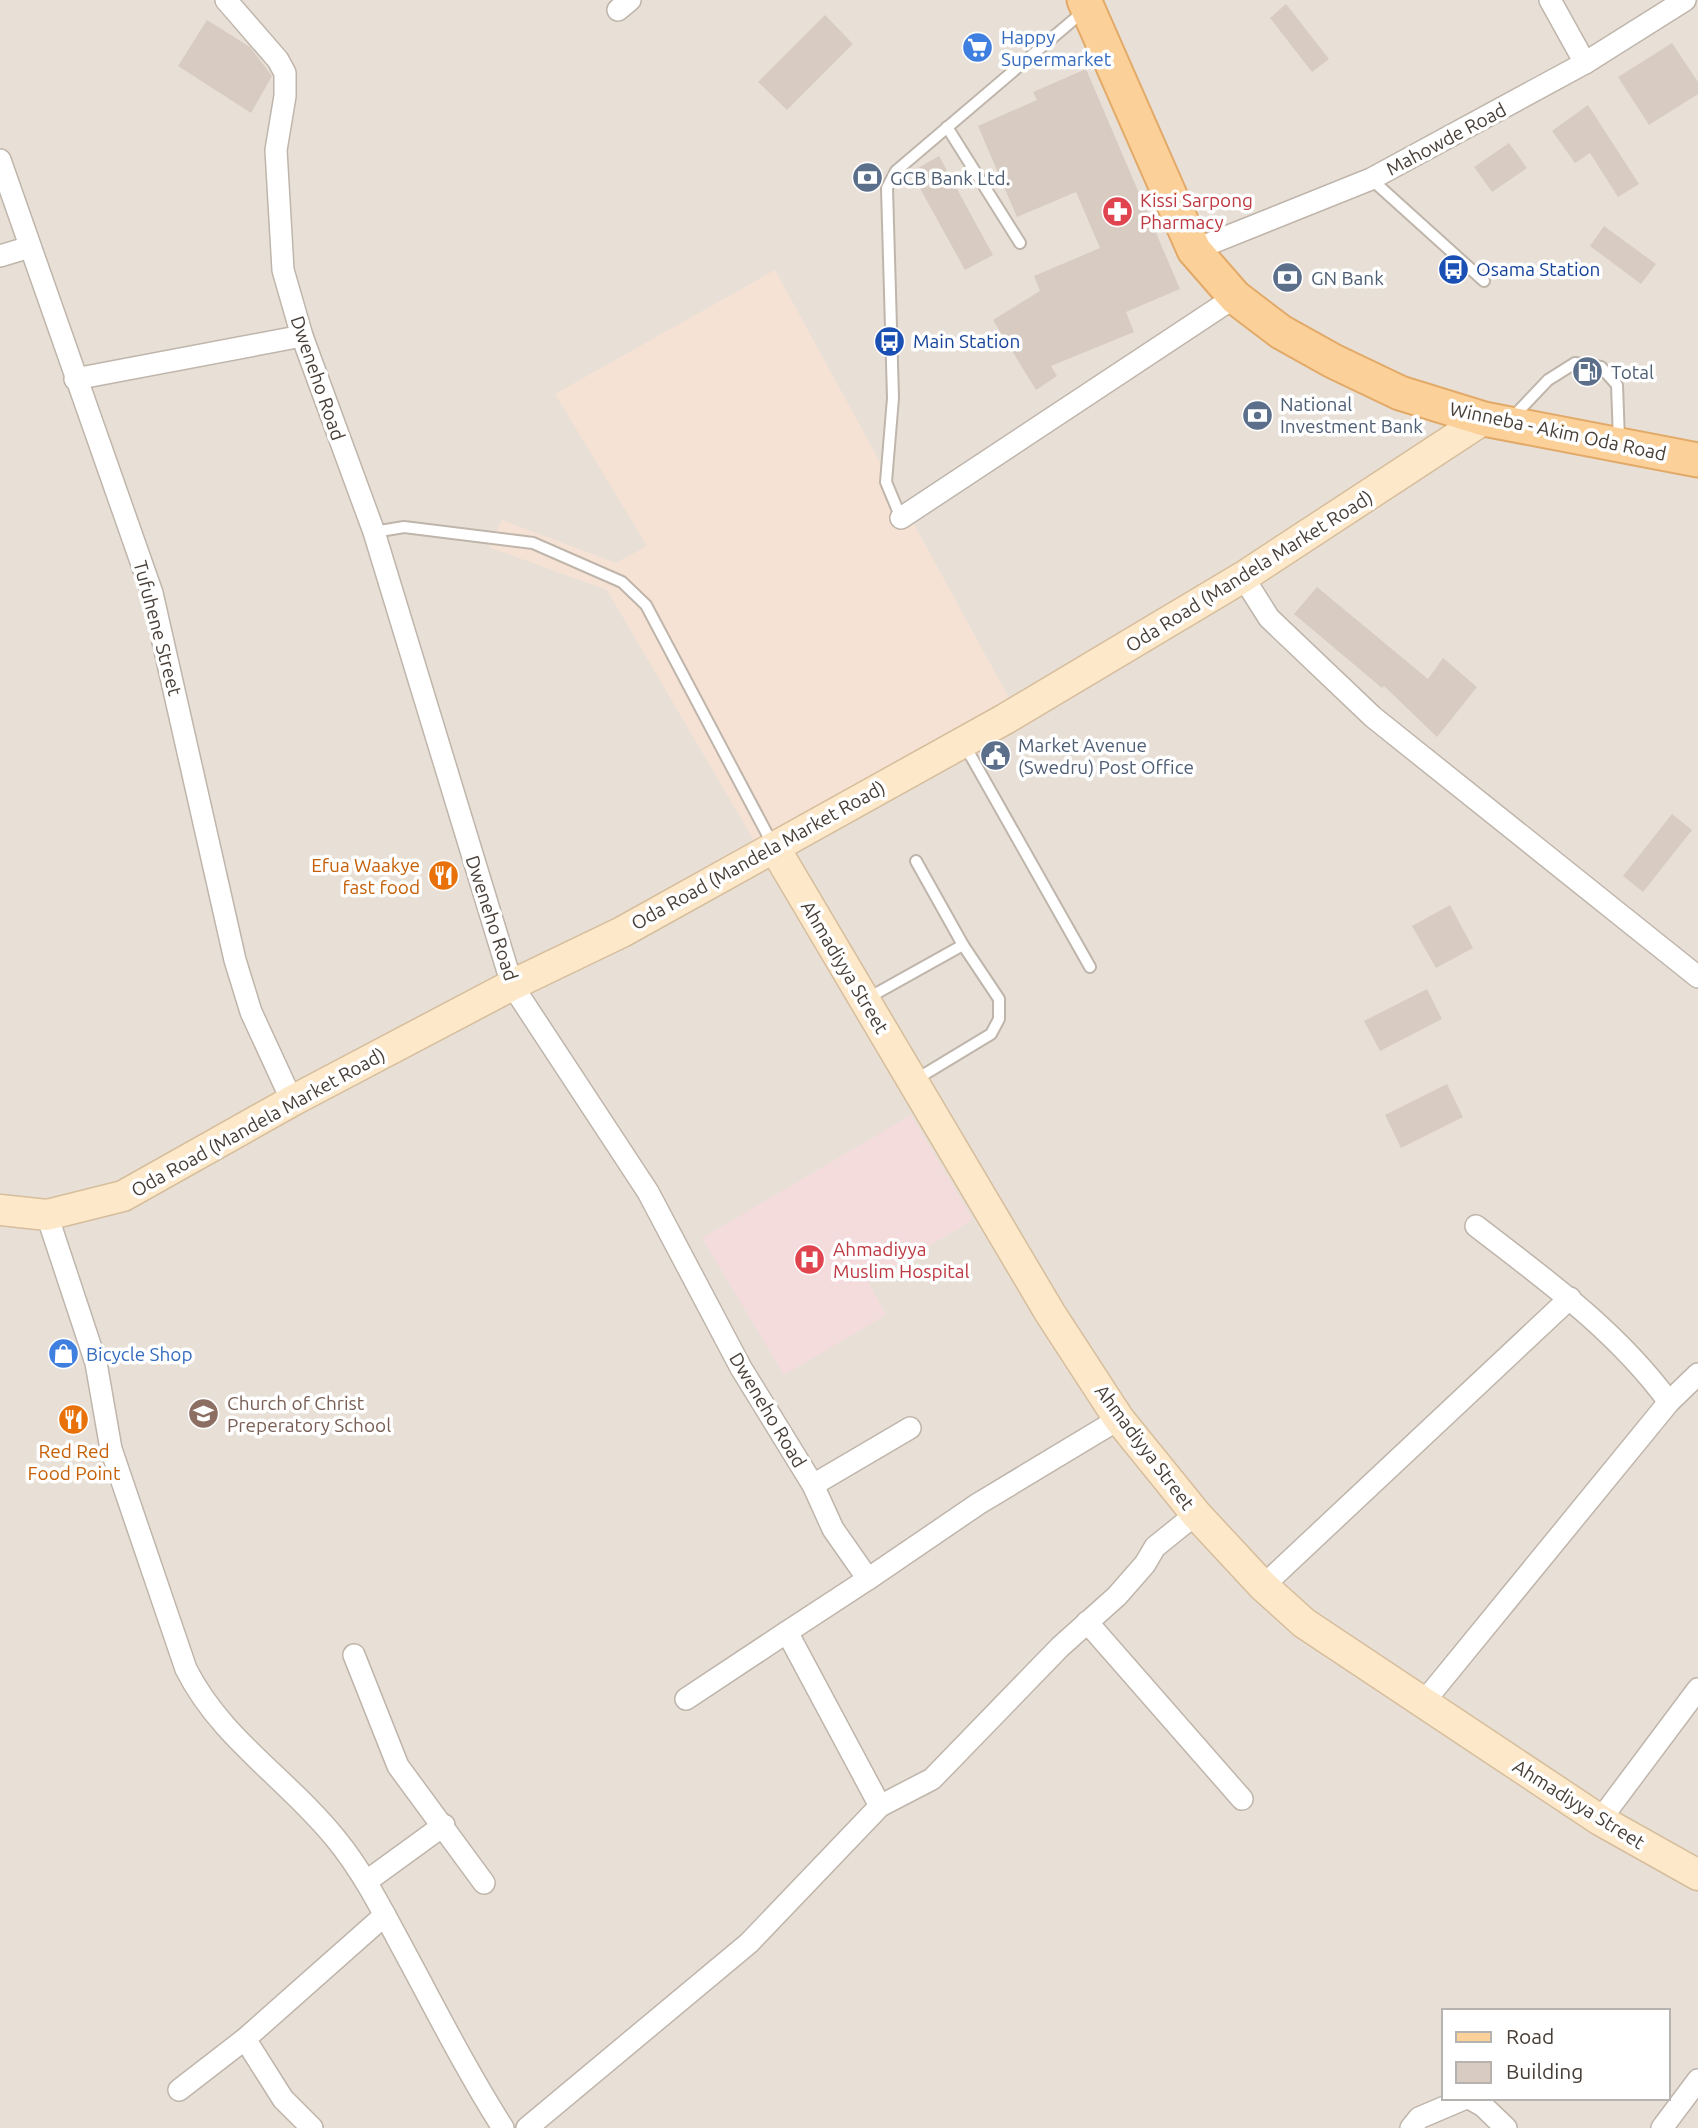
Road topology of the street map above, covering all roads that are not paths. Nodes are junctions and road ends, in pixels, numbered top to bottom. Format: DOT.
graph roads {
  1 [pos="226,0"];
  2 [pos="1550,0"];
  3 [pos="1685,0"];
  4 [pos="1085,4"];
  5 [pos="1586,63"];
  6 [pos="947,127"];
  7 [pos="0,160"];
  8 [pos="1371,179"];
  9 [pos="1020,243"];
  10 [pos="30,247"];
  11 [pos="1194,250"];
  12 [pos="0,256"];
  13 [pos="1484,281"];
  14 [pos="1235,297"];
  15 [pos="302,336"];
  16 [pos="75,379"];
  17 [pos="1496,421"];
  18 [pos="1619,443"];
  19 [pos="1698,460"];
  20 [pos="901,517"];
  21 [pos="374,532"];
  22 [pos="1242,577"];
  23 [pos="962,740"];
  24 [pos="774,847"];
  25 [pos="916,861"];
  26 [pos="963,946"];
  27 [pos="1090,967"];
  28 [pos="1698,977"];
  29 [pos="512,985"];
  30 [pos="865,1000"];
  31 [pos="913,1081"];
  32 [pos="292,1101"];
  33 [pos="0,1210"];
  34 [pos="47,1215"];
  35 [pos="1476,1226"];
  36 [pos="1570,1298"];
  37 [pos="1698,1374"];
  38 [pos="1669,1402"];
  39 [pos="1119,1419"];
  40 [pos="910,1428"];
  41 [pos="813,1485"];
  42 [pos="1196,1514"];
  43 [pos="868,1579"];
  44 [pos="1263,1586"];
  45 [pos="1087,1622"];
  46 [pos="787,1632"];
  47 [pos="354,1655"];
  48 [pos="1698,1689"];
  49 [pos="686,1699"];
  50 [pos="1423,1703"];
  51 [pos="1242,1799"];
  52 [pos="880,1805"];
  53 [pos="1600,1820"];
  54 [pos="444,1825"];
  55 [pos="1698,1875"];
  56 [pos="367,1881"];
  57 [pos="484,1883"];
  58 [pos="385,1915"];
  59 [pos="244,2039"];
  60 [pos="1698,2080"];
  61 [pos="179,2090"];
  62 [pos="1462,2100"];
  63 [pos="1471,2100"];
  64 [pos="1672,2124"];
  65 [pos="312,2128"];
  66 [pos="503,2128"];
  67 [pos="527,2128"];
  68 [pos="1411,2128"];
  69 [pos="1506,2128"];
  1 -- 15 [label="street, Dweneho Road"];
  2 -- 5 [label="street"];
  3 -- 5 [label="street, Mahowde Road"];
  4 -- 6 [label="lane"];
  4 -- 11 [label="main road, Winneba - Akim Oda Road"];
  5 -- 8 [label="street, Mahowde Road"];
  6 -- 9 [label="lane"];
  6 -- 20 [label="lane"];
  7 -- 10 [label="street, Tufuhene Street"];
  8 -- 11 [label="street, Mahowde Road"];
  8 -- 13 [label="lane"];
  10 -- 12 [label="street"];
  10 -- 16 [label="street, Tufuhene Street"];
  11 -- 14 [label="main road, Winneba - Akim Oda Road"];
  14 -- 17 [label="main road, Winneba - Akim Oda Road"];
  14 -- 20 [label="street"];
  15 -- 16 [label="street"];
  15 -- 21 [label="street, Dweneho Road"];
  16 -- 32 [label="street, Tufuhene Street"];
  17 -- 18 [label="main road, Winneba - Akim Oda Road"];
  17 -- 18 [label="lane"];
  17 -- 22 [label="street, Oda Road (Mandela Market Road)"];
  18 -- 19 [label="main road, Winneba - Akim Oda Road"];
  21 -- 24 [label="lane"];
  21 -- 29 [label="street, Dweneho Road"];
  22 -- 23 [label="street, Oda Road (Mandela Market Road)"];
  22 -- 28 [label="street"];
  23 -- 24 [label="street, Oda Road (Mandela Market Road)"];
  23 -- 27 [label="lane"];
  24 -- 29 [label="street, Oda Road (Mandela Market Road)"];
  24 -- 30 [label="street, Ahmadiyya Street"];
  25 -- 26 [label="lane"];
  26 -- 30 [label="lane"];
  26 -- 31 [label="lane"];
  29 -- 32 [label="street, Oda Road (Mandela Market Road)"];
  29 -- 41 [label="street, Dweneho Road"];
  30 -- 31 [label="street, Ahmadiyya Street"];
  31 -- 39 [label="street, Ahmadiyya Street"];
  32 -- 34 [label="street, Oda Road (Mandela Market Road)"];
  33 -- 34 [label="street, Oda Road (Mandela Market Road)"];
  34 -- 56 [label="street"];
  35 -- 36 [label="street"];
  36 -- 38 [label="street"];
  36 -- 44 [label="street"];
  37 -- 38 [label="street"];
  38 -- 50 [label="street"];
  39 -- 42 [label="street, Ahmadiyya Street"];
  39 -- 43 [label="street"];
  40 -- 41 [label="street"];
  41 -- 43 [label="street, Dweneho Road"];
  42 -- 44 [label="street, Ahmadiyya Street"];
  42 -- 45 [label="street"];
  43 -- 46 [label="street"];
  44 -- 50 [label="street, Ahmadiyya Street"];
  45 -- 51 [label="street"];
  45 -- 52 [label="street"];
  46 -- 49 [label="street"];
  46 -- 52 [label="street"];
  47 -- 54 [label="street"];
  48 -- 53 [label="street"];
  50 -- 53 [label="street, Ahmadiyya Street"];
  52 -- 67 [label="street"];
  53 -- 55 [label="street, Ahmadiyya Street"];
  54 -- 56 [label="street"];
  54 -- 57 [label="street"];
  56 -- 58 [label="street"];
  58 -- 59 [label="street"];
  58 -- 66 [label="street"];
  59 -- 61 [label="street"];
  59 -- 65 [label="street"];
  60 -- 64 [label="street"];
  62 -- 68 [label="street"];
  63 -- 69 [label="street"];
}
